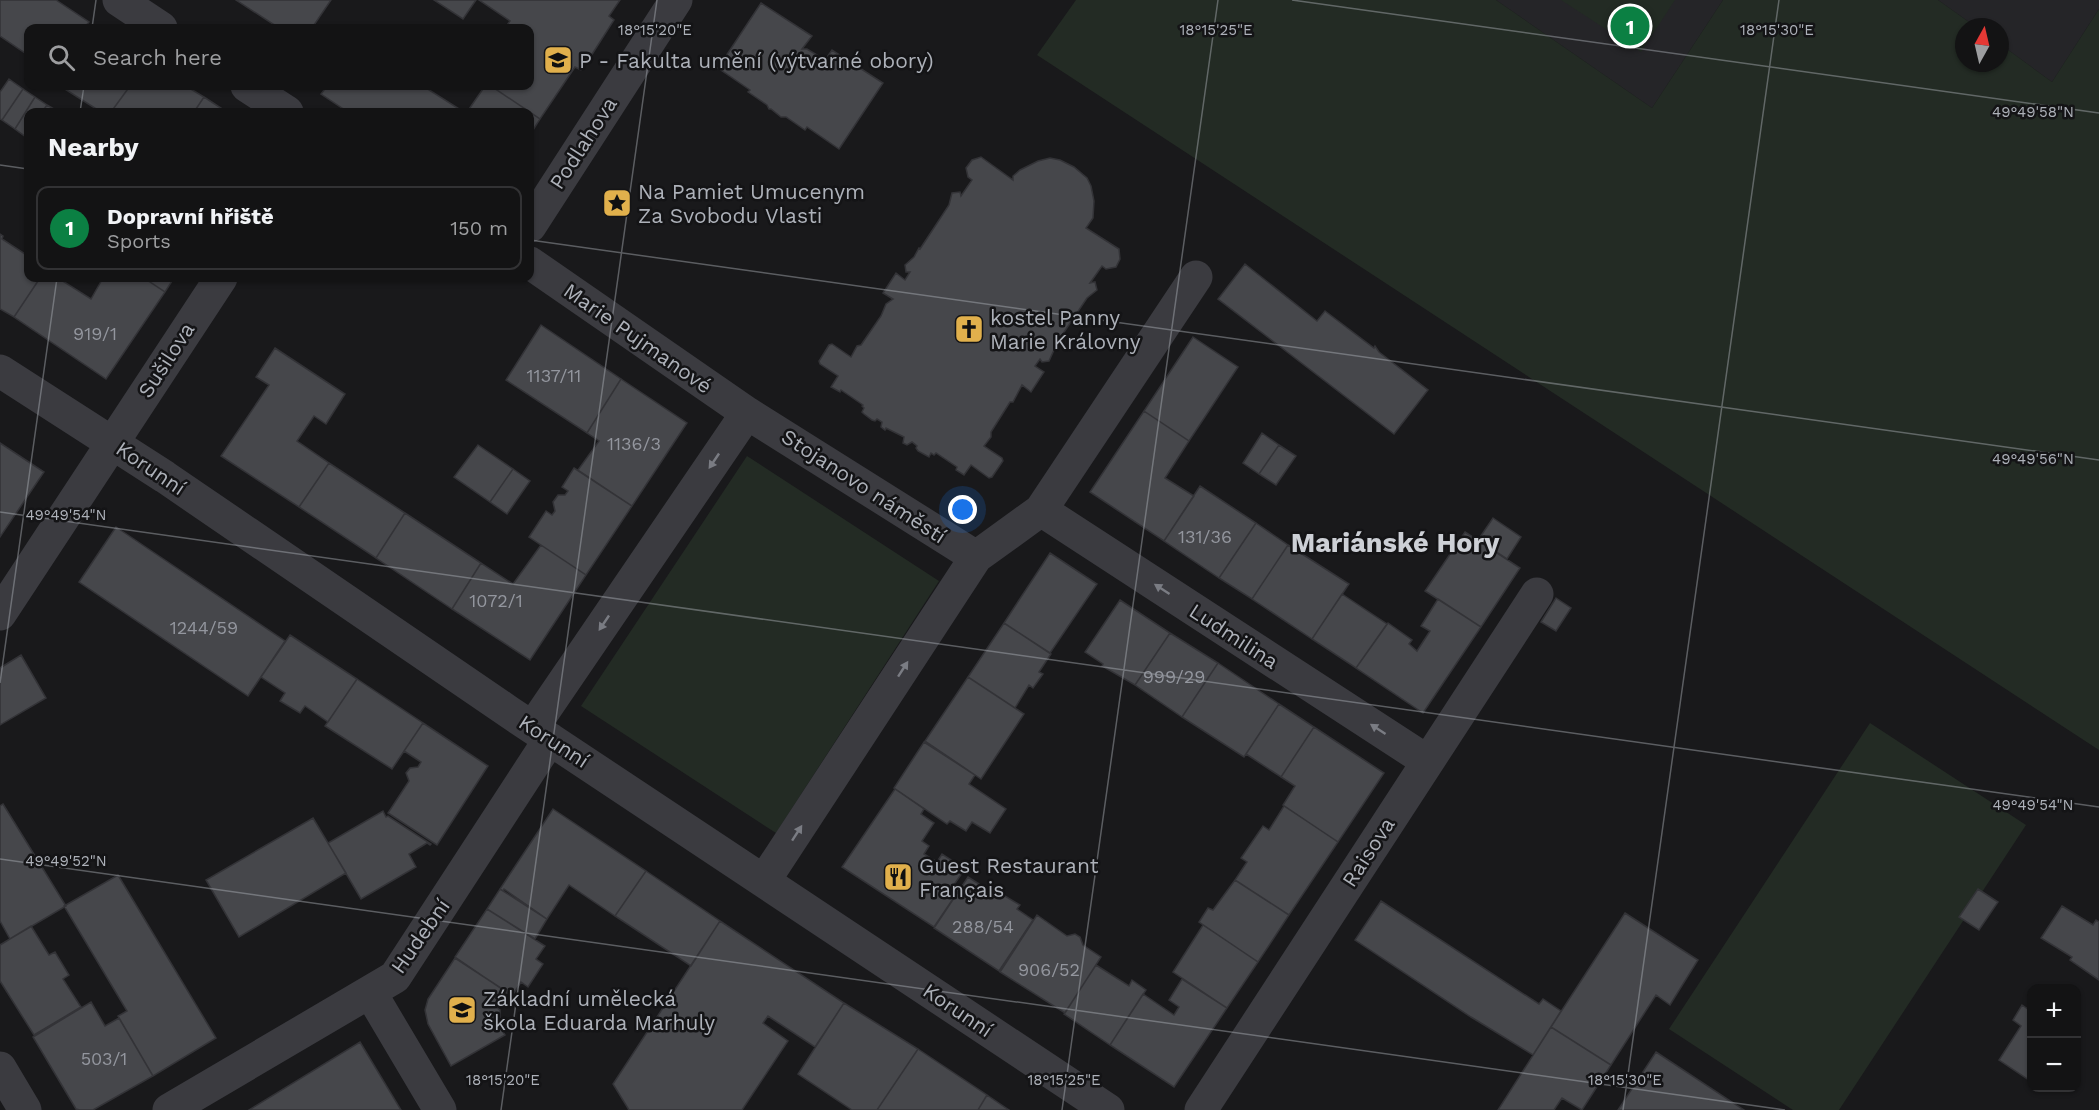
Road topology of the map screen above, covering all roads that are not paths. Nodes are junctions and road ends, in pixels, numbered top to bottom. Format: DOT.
graph roads {
  1 [pos="119,0"];
  2 [pos="676,0"];
  3 [pos="156,24"];
  4 [pos="253,90"];
  5 [pos="281,108"];
  6 [pos="534,220"];
  7 [pos="534,266"];
  8 [pos="1196,277"];
  9 [pos="217,282"];
  10 [pos="0,371"];
  11 [pos="747,413"];
  12 [pos="112,442"];
  13 [pos="1041,510"];
  14 [pos="976,557"];
  15 [pos="1537,594"];
  16 [pos="0,614"];
  17 [pos="541,733"];
  18 [pos="1427,761"];
  19 [pos="764,881"];
  20 [pos="369,992"];
  21 [pos="0,1068"];
  22 [pos="25,1110"];
  23 [pos="169,1110"];
  24 [pos="440,1110"];
  25 [pos="1108,1110"];
  26 [pos="1201,1110"];
  1 -- 3 [label="street"];
  2 -- 6 [label="street, Podlahova"];
  4 -- 5 [label="street"];
  7 -- 11 [label="street, Marie Pujmanové"];
  8 -- 13 [label="street"];
  9 -- 12 [label="street, Sušilova"];
  10 -- 12 [label="street, Korunní"];
  11 -- 14 [label="street, Stojanovo náměstí"];
  11 -- 17 [label="street, one-way"];
  12 -- 16 [label="street, Sušilova"];
  12 -- 17 [label="street, Korunní"];
  13 -- 14 [label="street"];
  18 -- 13 [label="street, Ludmilina, one-way"];
  19 -- 14 [label="street, one-way"];
  15 -- 18 [label="street, Raisova"];
  17 -- 19 [label="street, Korunní"];
  17 -- 20 [label="street, Hudební"];
  18 -- 26 [label="street, Raisova"];
  19 -- 25 [label="street, Korunní"];
  20 -- 23 [label="street, Hudební"];
  20 -- 24 [label="street"];
  21 -- 22 [label="street"];
}
